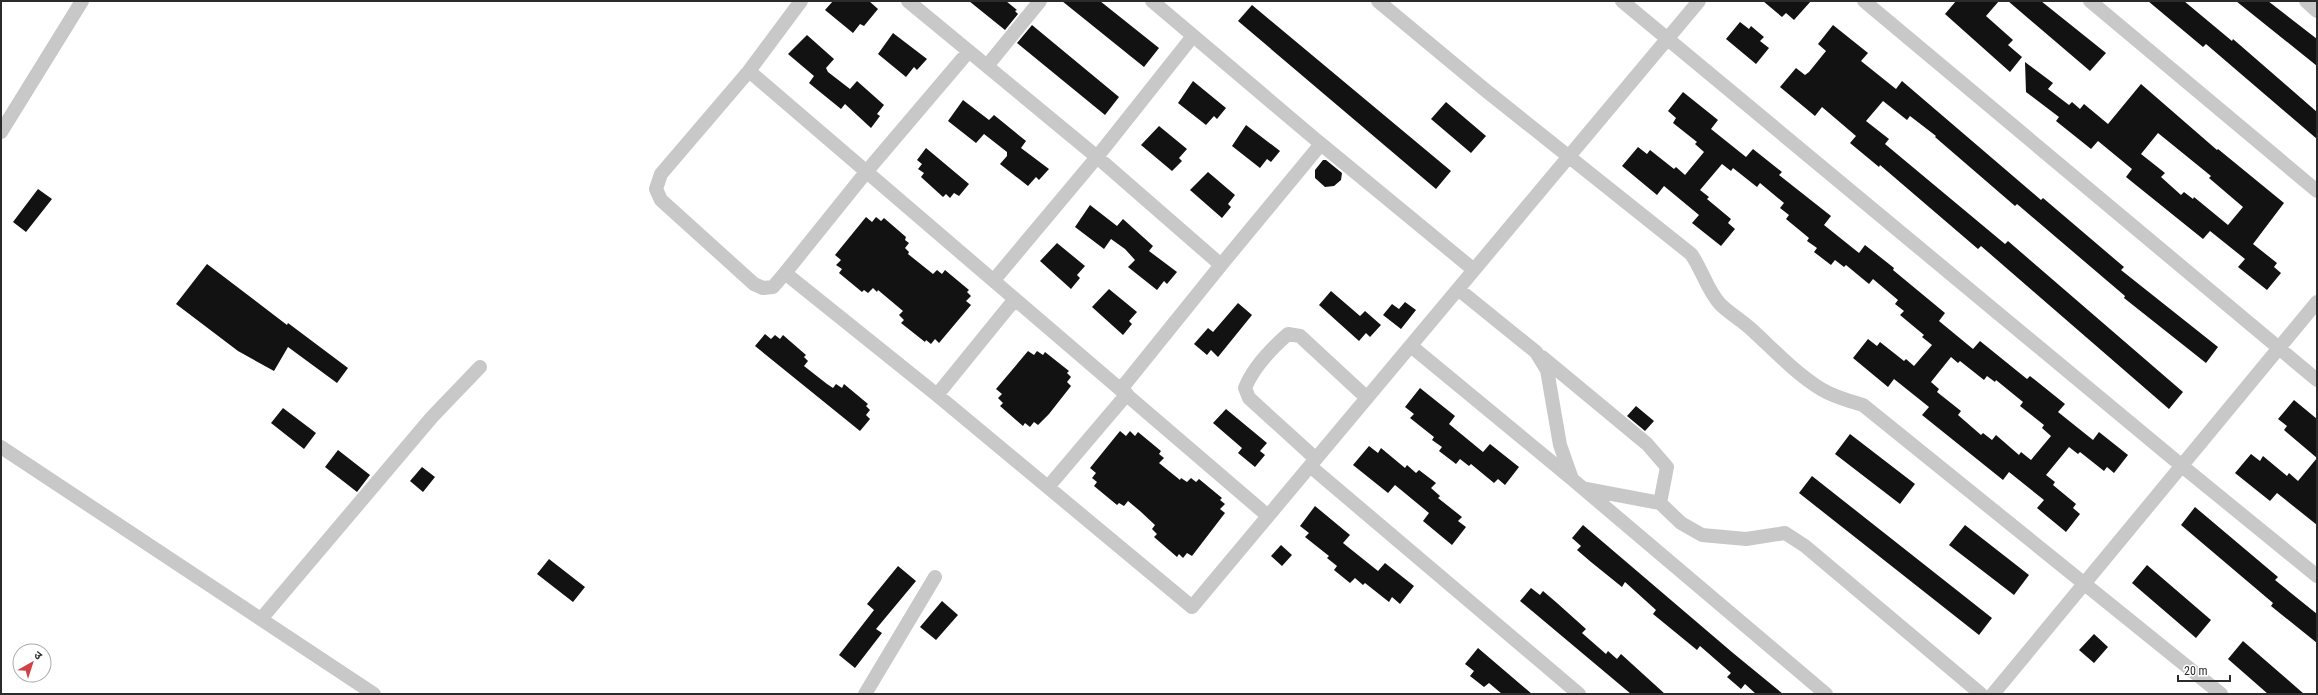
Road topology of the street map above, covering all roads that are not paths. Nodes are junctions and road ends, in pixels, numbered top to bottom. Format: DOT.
graph roads {
  1 [pos="82,1"];
  2 [pos="801,1"];
  3 [pos="908,1"];
  4 [pos="1040,1"];
  5 [pos="1152,1"];
  6 [pos="1378,1"];
  7 [pos="1622,1"];
  8 [pos="1699,1"];
  9 [pos="1864,1"];
  10 [pos="2090,1"];
  11 [pos="2306,1"];
  12 [pos="2317,11"];
  13 [pos="1193,36"];
  14 [pos="1667,40"];
  15 [pos="969,50"];
  16 [pos="987,66"];
  17 [pos="749,71"];
  18 [pos="1,132"];
  19 [pos="1321,144"];
  20 [pos="1570,156"];
  21 [pos="1097,157"];
  22 [pos="867,171"];
  23 [pos="2317,191"];
  24 [pos="1220,266"];
  25 [pos="1474,270"];
  26 [pos="785,273"];
  27 [pos="994,280"];
  28 [pos="1458,289"];
  29 [pos="1015,299"];
  30 [pos="2317,302"];
  31 [pos="1411,346"];
  32 [pos="2278,350"];
  33 [pos="1536,352"];
  34 [pos="480,367"];
  35 [pos="2317,380"];
  36 [pos="1124,392"];
  37 [pos="937,395"];
  38 [pos="1367,398"];
  39 [pos="1,447"];
  40 [pos="1313,463"];
  41 [pos="2182,466"];
  42 [pos="1572,479"];
  43 [pos="1048,487"];
  44 [pos="1584,489"];
  45 [pos="1660,503"];
  46 [pos="1268,516"];
  47 [pos="2317,576"];
  48 [pos="935,577"];
  49 [pos="2085,582"];
  50 [pos="261,619"];
  51 [pos="374,694"];
  52 [pos="865,694"];
  53 [pos="1579,694"];
  54 [pos="1826,694"];
  55 [pos="1981,694"];
  56 [pos="1993,694"];
  57 [pos="2221,694"];
  1 -- 18 [label="street"];
  2 -- 17 [label="street"];
  3 -- 15 [label="street"];
  4 -- 16 [label="street"];
  5 -- 13 [label="street"];
  6 -- 20 [label="street"];
  7 -- 14 [label="street"];
  8 -- 14 [label="street"];
  9 -- 32 [label="street"];
  10 -- 23 [label="street"];
  11 -- 12 [label="street"];
  13 -- 19 [label="street"];
  13 -- 21 [label="street"];
  14 -- 20 [label="street"];
  14 -- 41 [label="street"];
  15 -- 16 [label="street"];
  15 -- 22 [label="street"];
  16 -- 21 [label="street"];
  17 -- 22 [label="street"];
  17 -- 26 [label="street"];
  19 -- 24 [label="street"];
  19 -- 25 [label="street"];
  20 -- 25 [label="street"];
  20 -- 49 [label="street"];
  21 -- 24 [label="street"];
  21 -- 27 [label="street"];
  22 -- 26 [label="street"];
  22 -- 27 [label="street"];
  24 -- 36 [label="street"];
  25 -- 28 [label="street"];
  26 -- 37 [label="street"];
  27 -- 29 [label="street"];
  28 -- 31 [label="street"];
  28 -- 33 [label="street"];
  29 -- 36 [label="street"];
  29 -- 37 [label="street"];
  30 -- 32 [label="street"];
  31 -- 38 [label="street"];
  31 -- 42 [label="street"];
  32 -- 35 [label="street"];
  32 -- 41 [label="street"];
  33 -- 42 [label="street"];
  33 -- 45 [label="street"];
  34 -- 50 [label="street"];
  36 -- 43 [label="street"];
  36 -- 46 [label="street"];
  37 -- 43 [label="street"];
  38 -- 40 [label="street"];
  38 -- 40 [label="street"];
  39 -- 50 [label="street"];
  40 -- 46 [label="street"];
  40 -- 53 [label="street"];
  41 -- 47 [label="street"];
  41 -- 49 [label="street"];
  42 -- 44 [label="street"];
  43 -- 46 [label="street"];
  44 -- 45 [label="street"];
  44 -- 54 [label="street"];
  45 -- 55 [label="street"];
  48 -- 52 [label="street"];
  49 -- 56 [label="street"];
  49 -- 57 [label="street"];
  50 -- 51 [label="street"];
}
